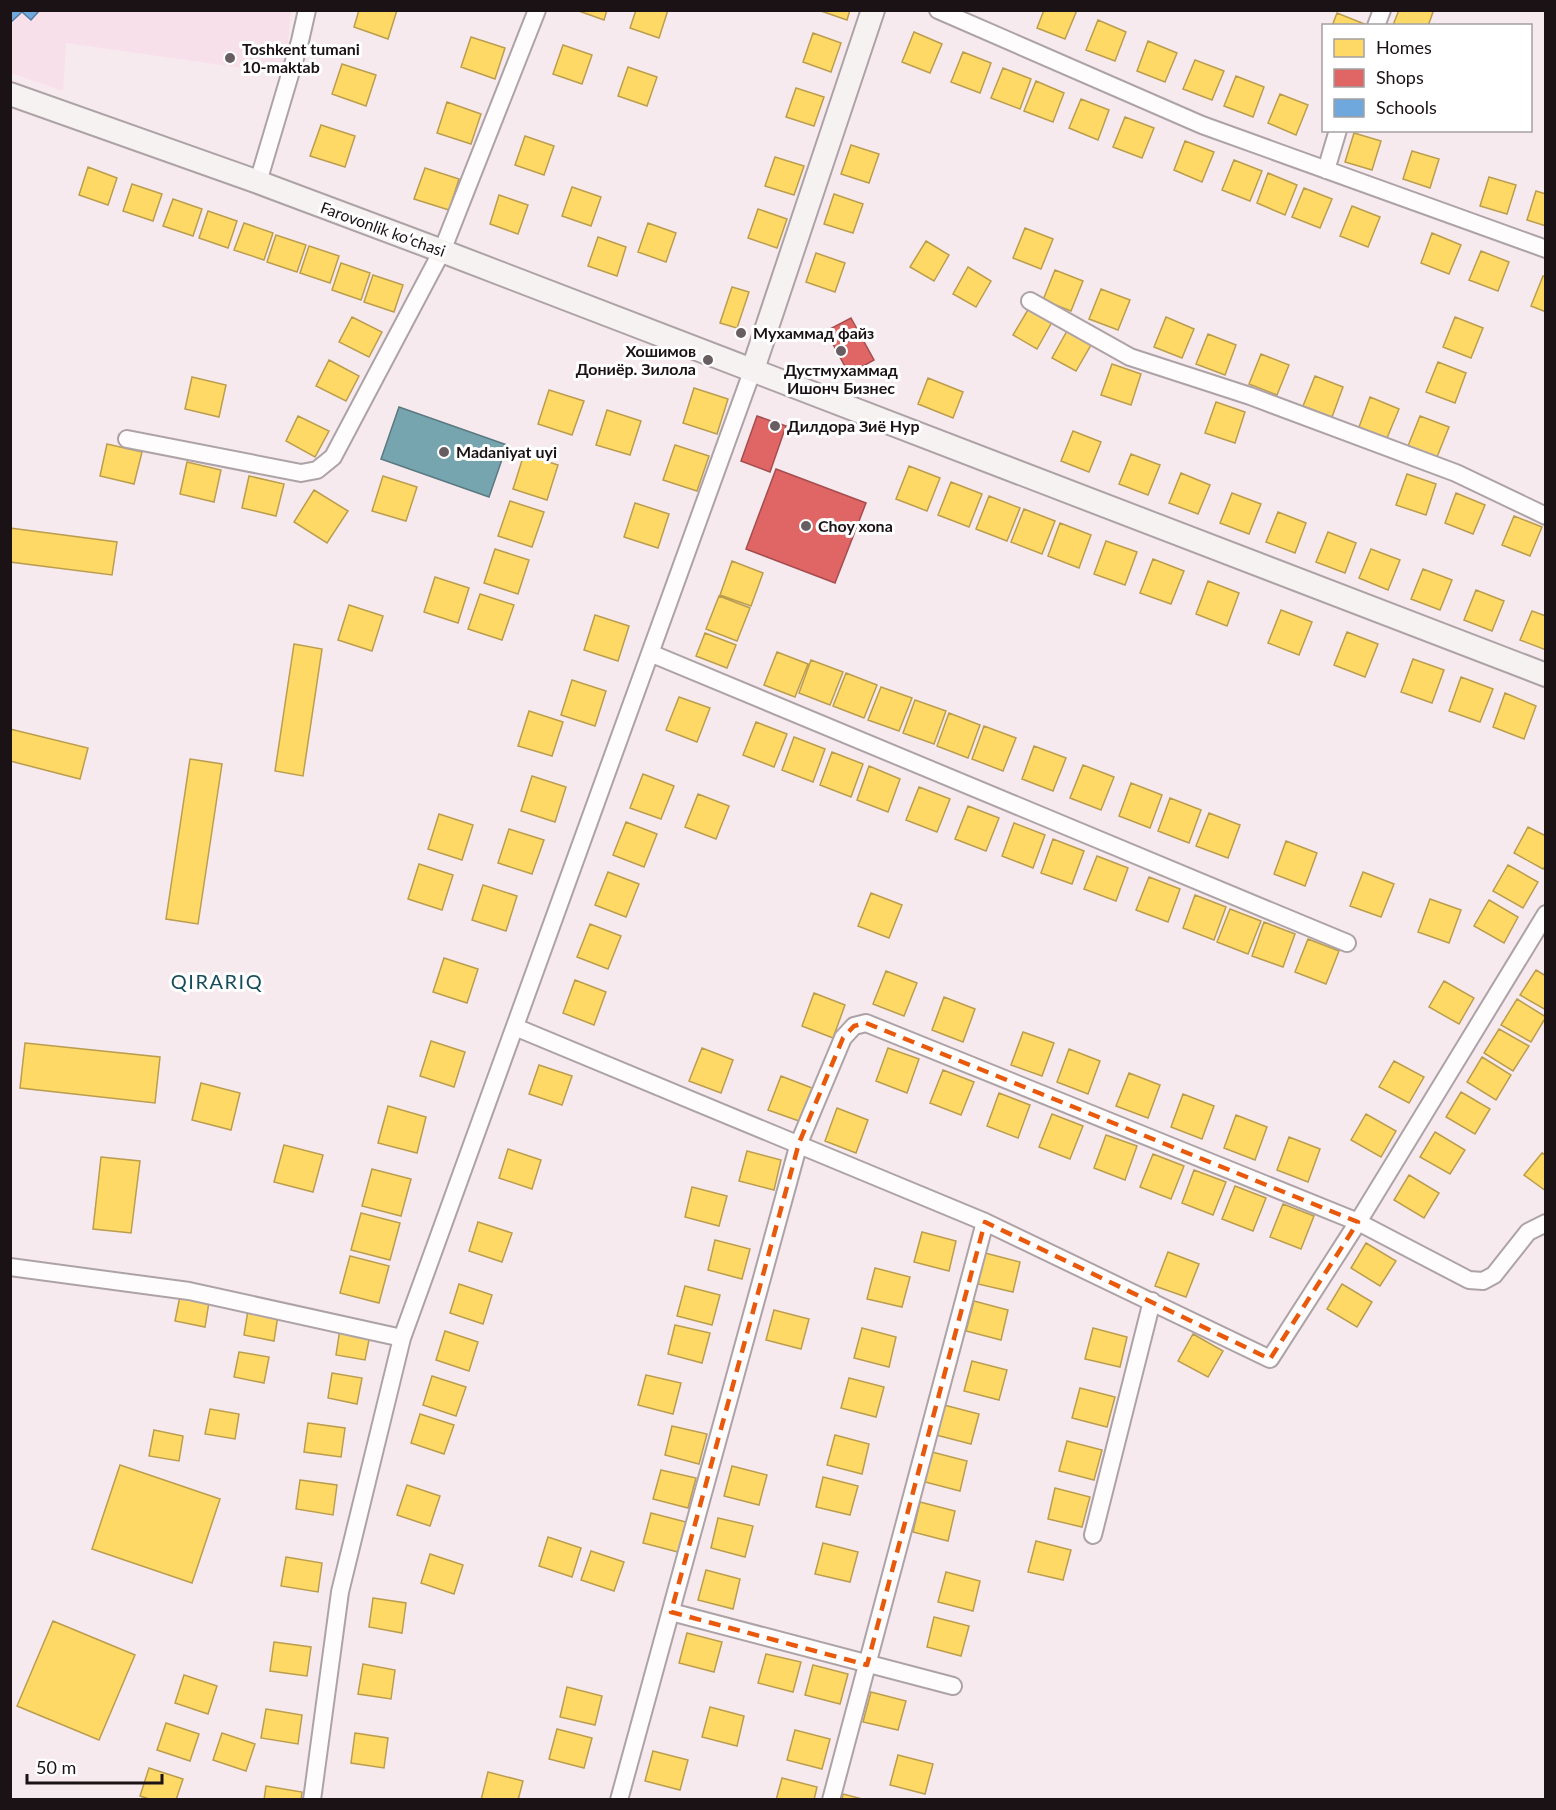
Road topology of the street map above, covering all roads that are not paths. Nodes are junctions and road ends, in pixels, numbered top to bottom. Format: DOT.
graph roads {
  1 [pos="307,10"];
  2 [pos="537,10"];
  3 [pos="873,10"];
  4 [pos="938,10"];
  5 [pos="10,94"];
  6 [pos="1337,132"];
  7 [pos="1326,170"];
  8 [pos="258,182"];
  9 [pos="1545,249"];
  10 [pos="442,251"];
  11 [pos="1030,301"];
  12 [pos="753,369"];
  13 [pos="127,440"];
  14 [pos="1545,516"];
  15 [pos="650,653"];
  16 [pos="1545,675"];
  17 [pos="1545,914"];
  18 [pos="1347,943"];
  19 [pos="515,1027"];
  20 [pos="799,1143"];
  21 [pos="985,1222"];
  22 [pos="1358,1222"];
  23 [pos="1545,1223"];
  24 [pos="10,1267"];
  25 [pos="1152,1301"];
  26 [pos="402,1338"];
  27 [pos="1093,1535"];
  28 [pos="671,1612"];
  29 [pos="867,1665"];
  30 [pos="953,1686"];
  31 [pos="312,1800"];
  32 [pos="619,1800"];
  33 [pos="831,1800"];
  1 -- 8 [label="street"];
  2 -- 10 [label="street"];
  3 -- 12 [label="street"];
  4 -- 7 [label="street"];
  5 -- 8 [label="street, Farovonlik koʻchasi"];
  6 -- 7 [label="street"];
  7 -- 9 [label="street"];
  8 -- 10 [label="street, Farovonlik koʻchasi"];
  10 -- 12 [label="street, Farovonlik koʻchasi"];
  10 -- 13 [label="street"];
  11 -- 14 [label="street"];
  12 -- 15 [label="street"];
  12 -- 16 [label="street, Farovonlik koʻchasi"];
  15 -- 18 [label="street"];
  15 -- 19 [label="street"];
  17 -- 22 [label="street"];
  19 -- 20 [label="street"];
  19 -- 26 [label="street"];
  20 -- 21 [label="street"];
  20 -- 22 [label="street"];
  20 -- 28 [label="street"];
  21 -- 25 [label="street"];
  21 -- 29 [label="street"];
  22 -- 23 [label="street"];
  22 -- 25 [label="street"];
  24 -- 26 [label="street"];
  25 -- 27 [label="street"];
  26 -- 31 [label="street"];
  28 -- 29 [label="street"];
  28 -- 32 [label="street"];
  29 -- 30 [label="street"];
  29 -- 33 [label="street"];
}
